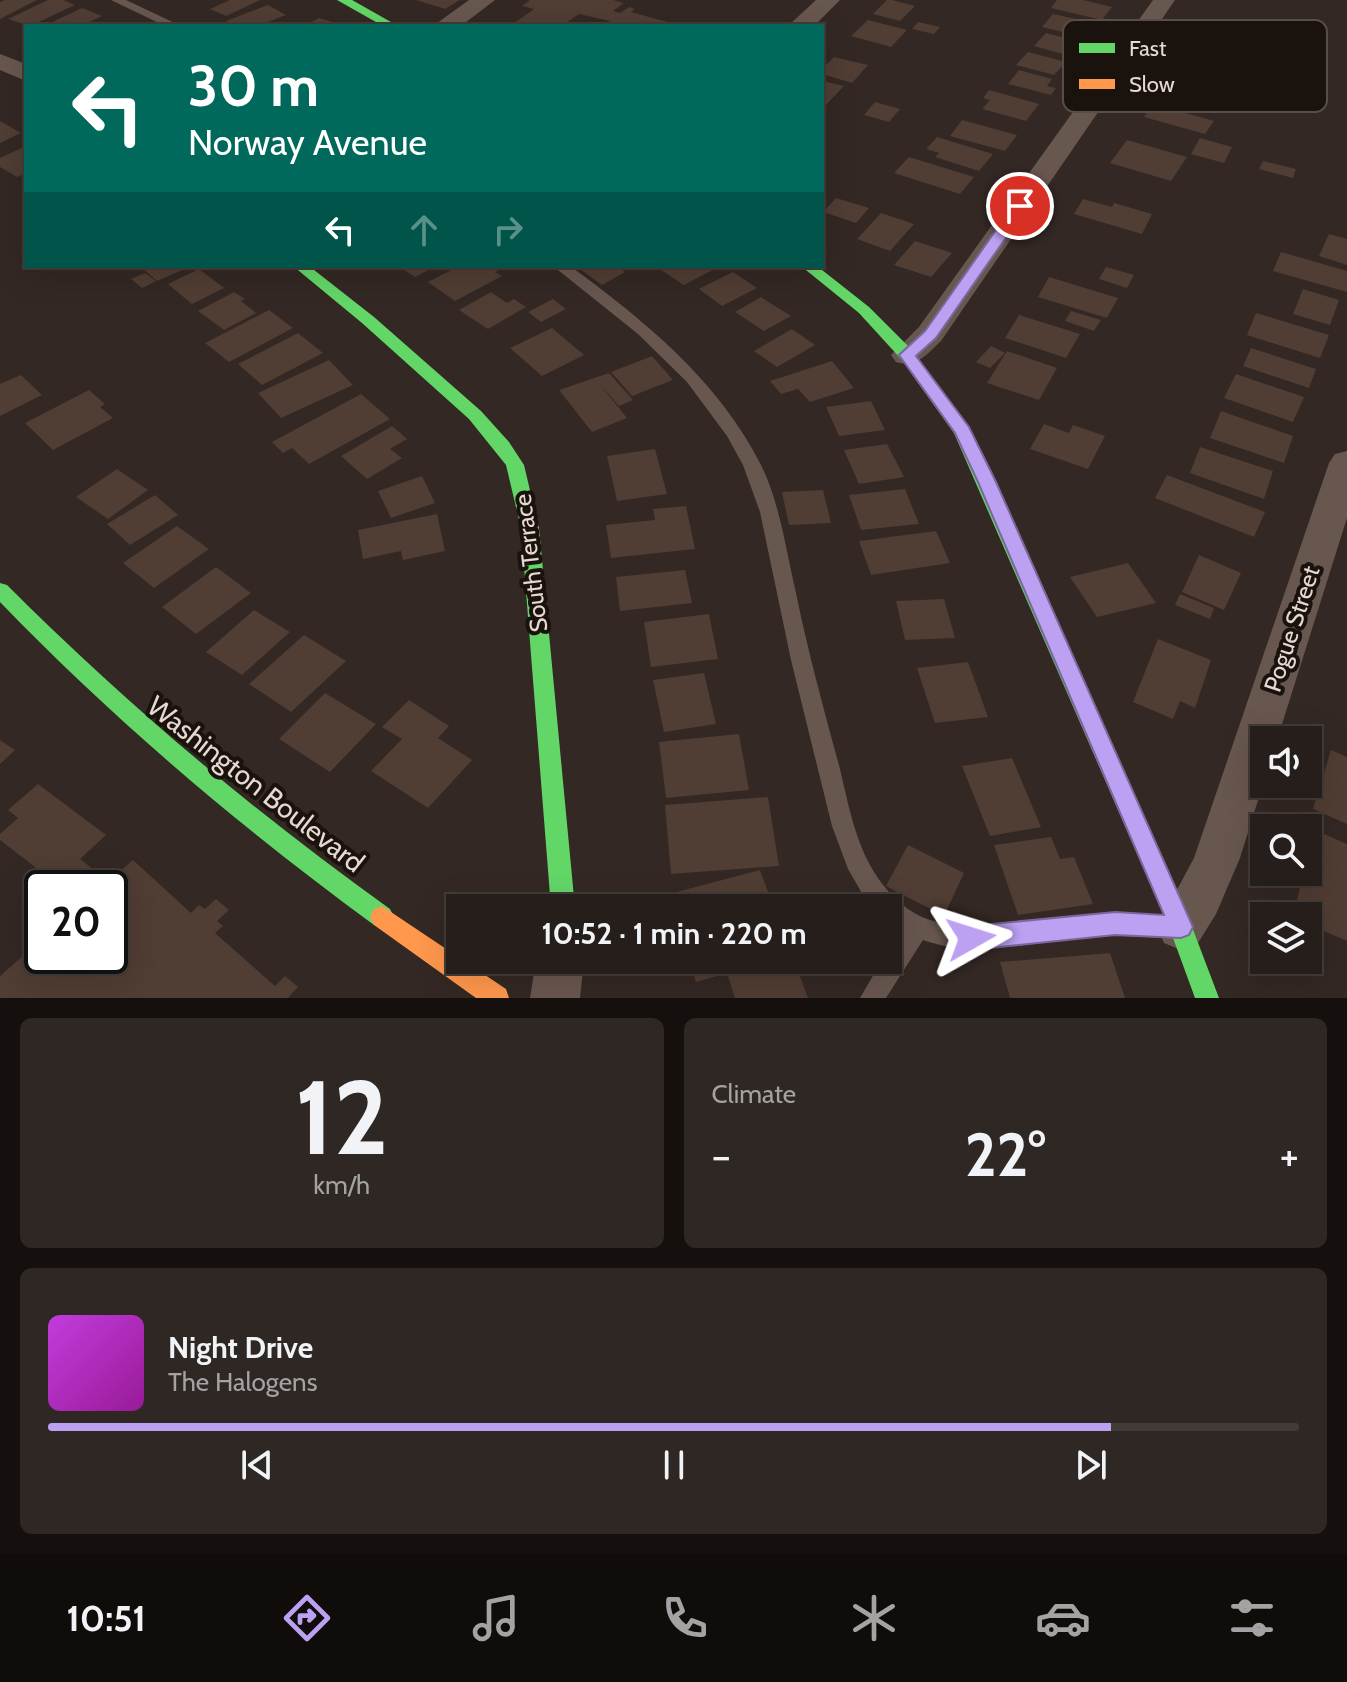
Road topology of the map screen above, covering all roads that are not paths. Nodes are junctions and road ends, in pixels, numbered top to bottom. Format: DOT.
graph roads {
  1 [pos="117,0"];
  2 [pos="343,0"];
  3 [pos="484,0"];
  4 [pos="829,0"];
  5 [pos="1164,0"];
  6 [pos="1150,20"];
  7 [pos="171,24"];
  8 [pos="388,24"];
  9 [pos="448,24"];
  10 [pos="802,24"];
  11 [pos="0,61"];
  12 [pos="24,73"];
  13 [pos="1086,112"];
  14 [pos="302,268"];
  15 [pos="563,268"];
  16 [pos="811,268"];
  17 [pos="907,355"];
  18 [pos="1347,463"];
  19 [pos="0,590"];
  20 [pos="562,894"];
  21 [pos="874,894"];
  22 [pos="902,918"];
  23 [pos="1181,927"];
  24 [pos="917,928"];
  25 [pos="558,974"];
  26 [pos="497,998"];
  27 [pos="555,998"];
  28 [pos="872,998"];
  29 [pos="1207,998"];
  1 -- 7 [label="lane"];
  2 -- 8 [label="street"];
  3 -- 9 [label="street"];
  4 -- 10 [label="street"];
  5 -- 6 [label="street"];
  11 -- 12 [label="street"];
  13 -- 17 [label="street"];
  14 -- 20 [label="street, South Terrace"];
  15 -- 21 [label="lane"];
  16 -- 17 [label="street"];
  17 -- 23 [label="street"];
  18 -- 23 [label="street, Pogue Street"];
  19 -- 26 [label="street, Washington Boulevard"];
  22 -- 24 [label="lane"];
  23 -- 24 [label="lane"];
  23 -- 29 [label="street"];
  24 -- 28 [label="lane"];
  25 -- 27 [label="street"];
}
